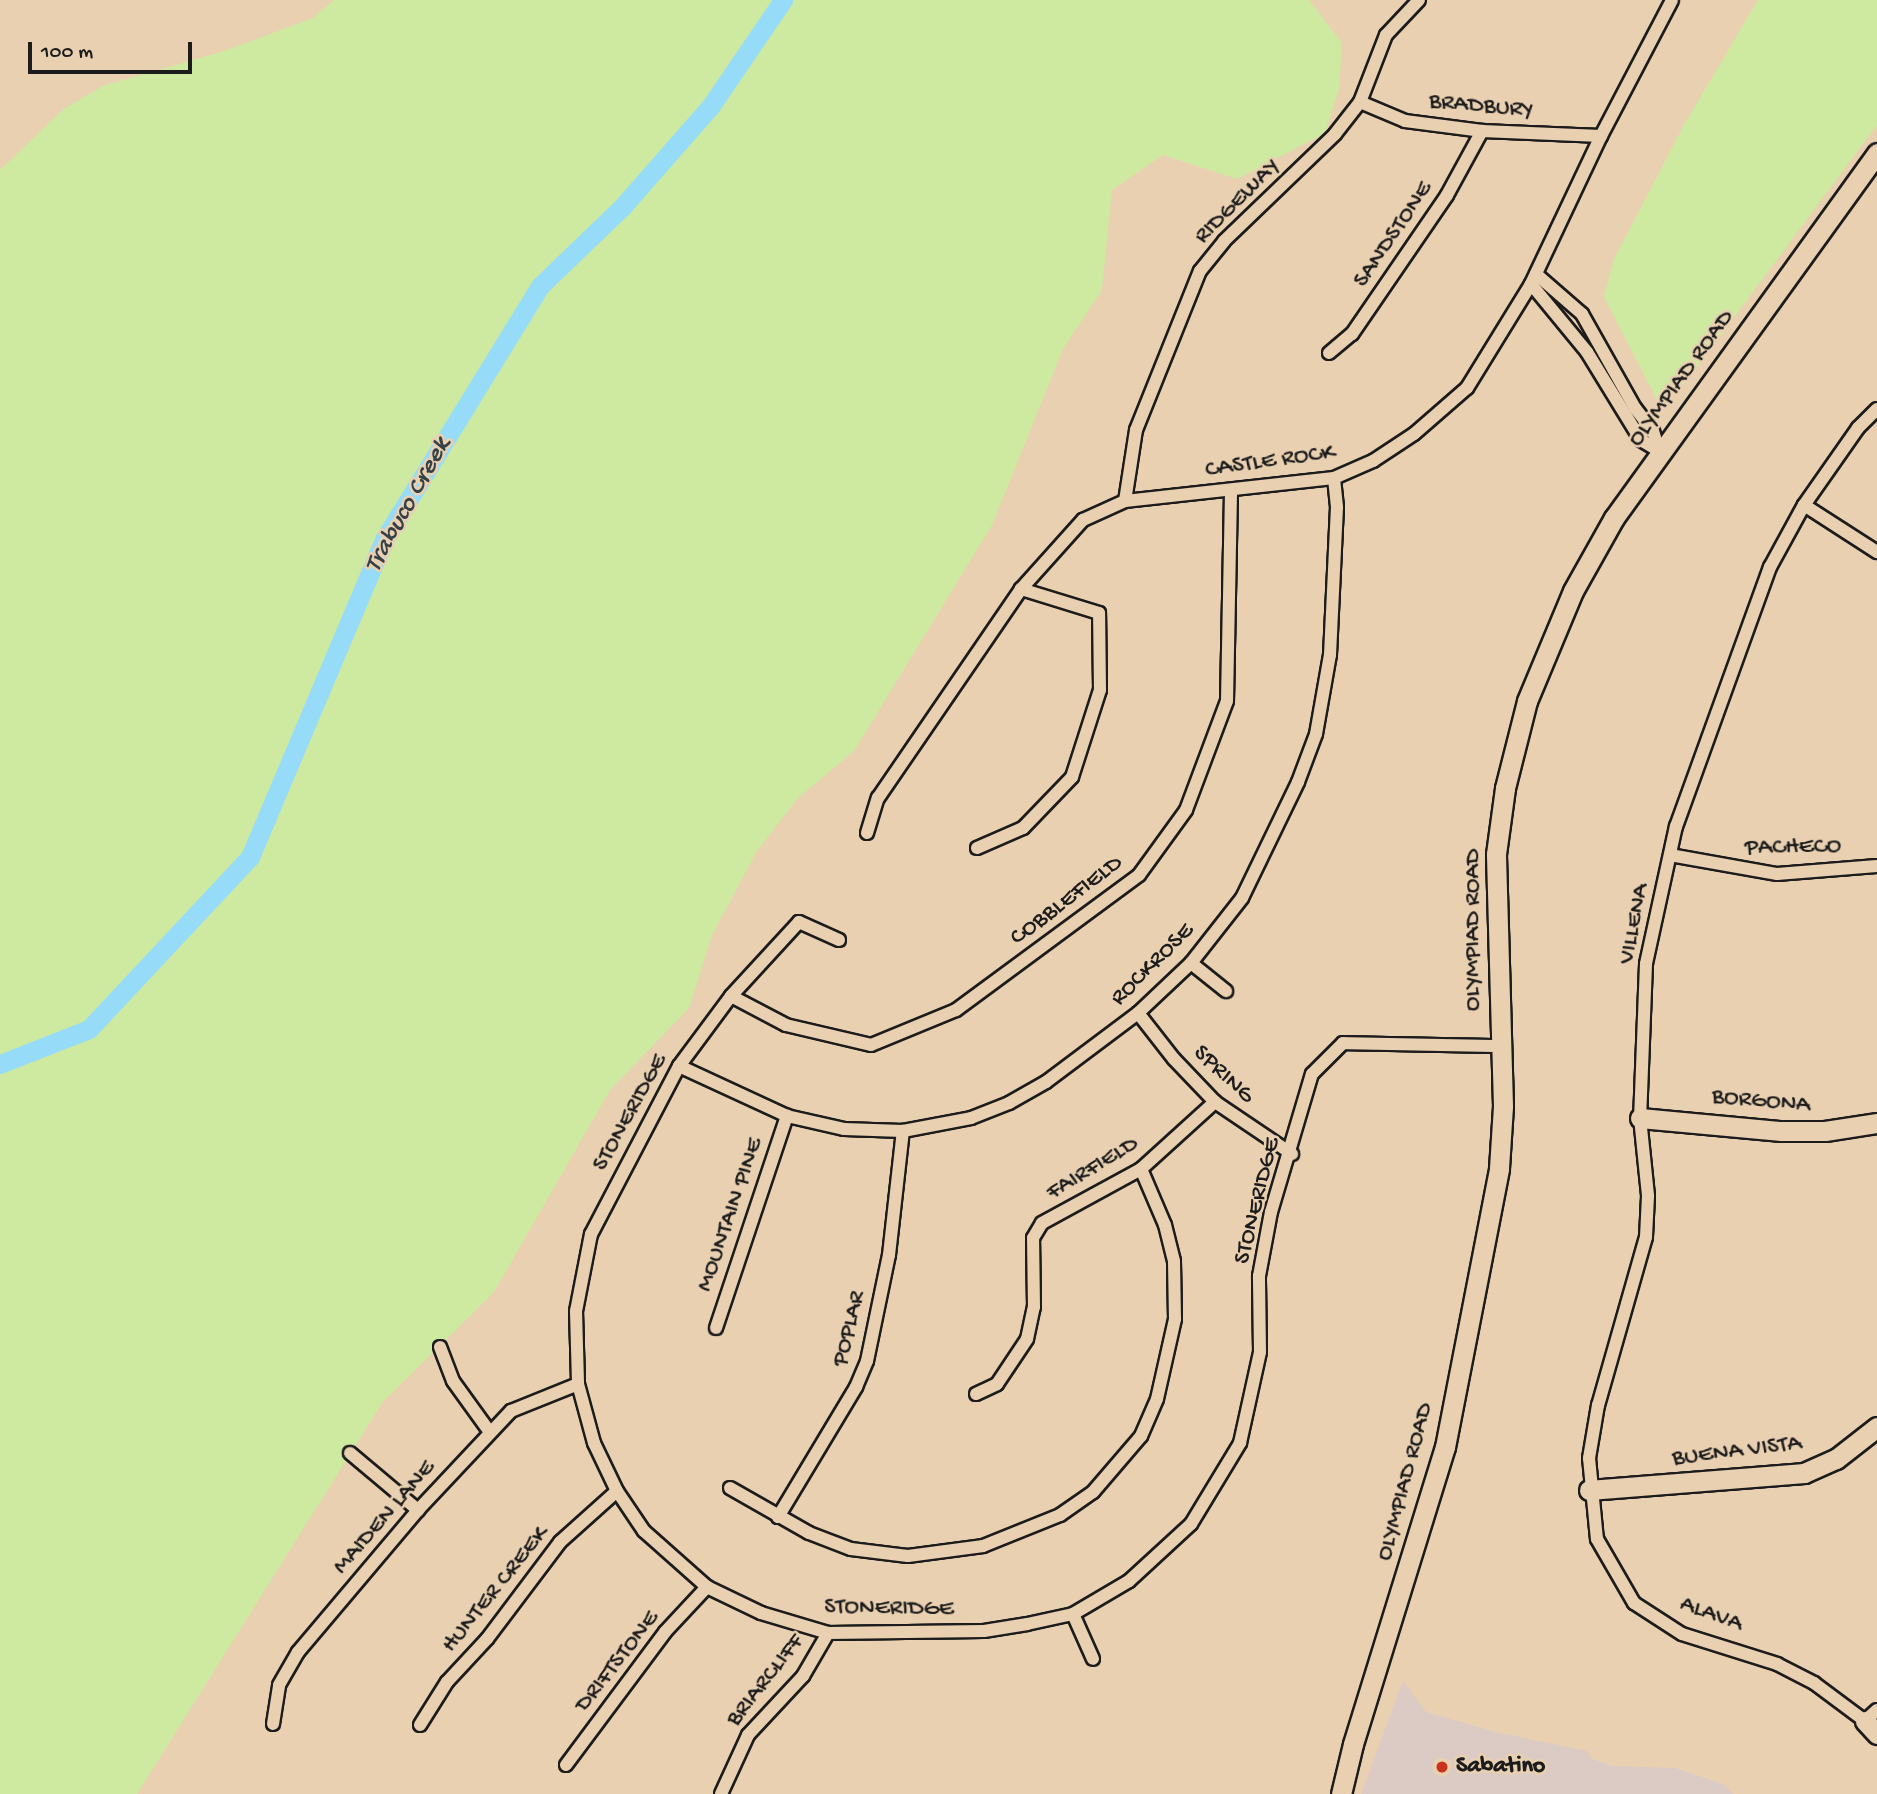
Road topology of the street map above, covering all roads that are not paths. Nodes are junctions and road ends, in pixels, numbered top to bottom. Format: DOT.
graph roads {
  1 [pos="1419,0"];
  2 [pos="1672,0"];
  3 [pos="1360,102"];
  4 [pos="1482,131"];
  5 [pos="1601,136"];
  6 [pos="1877,153"];
  7 [pos="1534,279"];
  8 [pos="1567,299"];
  9 [pos="1555,312"];
  10 [pos="1329,353"];
  11 [pos="1634,407"];
  12 [pos="1877,409"];
  13 [pos="1623,415"];
  14 [pos="1659,451"];
  15 [pos="1334,478"];
  16 [pos="1231,491"];
  17 [pos="1125,501"];
  18 [pos="1804,505"];
  19 [pos="1877,552"];
  20 [pos="1021,589"];
  21 [pos="867,833"];
  22 [pos="976,848"];
  23 [pos="1670,855"];
  24 [pos="1877,866"];
  25 [pos="839,940"];
  26 [pos="1191,963"];
  27 [pos="1226,991"];
  28 [pos="731,996"];
  29 [pos="1138,1013"];
  30 [pos="1500,1046"];
  31 [pos="679,1066"];
  32 [pos="1215,1102"];
  33 [pos="787,1116"];
  34 [pos="1640,1118"];
  35 [pos="1877,1123"];
  36 [pos="903,1131"];
  37 [pos="1292,1154"];
  38 [pos="1141,1169"];
  39 [pos="716,1328"];
  40 [pos="440,1347"];
  41 [pos="578,1384"];
  42 [pos="976,1394"];
  43 [pos="1877,1427"];
  44 [pos="489,1431"];
  45 [pos="350,1453"];
  46 [pos="730,1488"];
  47 [pos="1589,1490"];
  48 [pos="617,1491"];
  49 [pos="418,1510"];
  50 [pos="778,1517"];
  51 [pos="707,1587"];
  52 [pos="1073,1614"];
  53 [pos="828,1633"];
  54 [pos="1093,1659"];
  55 [pos="1873,1722"];
  56 [pos="273,1724"];
  57 [pos="420,1725"];
  58 [pos="566,1765"];
  59 [pos="721,1794"];
  60 [pos="1341,1794"];
  1 -- 3 [label="street, RIDGEWAY"];
  2 -- 5 [label="street, CASTLE ROCK"];
  3 -- 4 [label="street, BRADBURY"];
  3 -- 17 [label="street, RIDGEWAY"];
  4 -- 5 [label="street, BRADBURY"];
  4 -- 10 [label="street, SANDSTONE"];
  5 -- 7 [label="street, CASTLE ROCK"];
  6 -- 14 [label="main road, OLYMPIAD ROAD"];
  7 -- 8 [label="street"];
  7 -- 9 [label="street"];
  7 -- 15 [label="street, CASTLE ROCK"];
  8 -- 9 [label="street"];
  8 -- 11 [label="street"];
  9 -- 13 [label="street"];
  11 -- 13 [label="street"];
  11 -- 14 [label="street"];
  12 -- 18 [label="street, VILLENA"];
  13 -- 14 [label="street"];
  14 -- 30 [label="main road, OLYMPIAD ROAD"];
  15 -- 16 [label="street, CASTLE ROCK"];
  15 -- 26 [label="street, ROCKROSE"];
  16 -- 17 [label="street, CASTLE ROCK"];
  16 -- 28 [label="street, COBBLEFIELD"];
  17 -- 20 [label="street, CASTLE ROCK"];
  18 -- 19 [label="street"];
  18 -- 23 [label="street, VILLENA"];
  20 -- 21 [label="street, CASTLE ROCK"];
  20 -- 22 [label="street"];
  23 -- 24 [label="street, PACHECO"];
  23 -- 34 [label="street, VILLENA"];
  25 -- 28 [label="street, STONERIDGE"];
  26 -- 27 [label="street"];
  26 -- 29 [label="street, ROCKROSE"];
  28 -- 31 [label="street, STONERIDGE"];
  29 -- 32 [label="street, SPRING"];
  29 -- 36 [label="street, ROCKROSE"];
  30 -- 37 [label="street, STONERIDGE"];
  30 -- 60 [label="main road, OLYMPIAD ROAD"];
  31 -- 33 [label="street, ROCKROSE"];
  31 -- 41 [label="street, STONERIDGE"];
  32 -- 37 [label="street, SPRING"];
  32 -- 38 [label="street, FAIRFIELD"];
  33 -- 36 [label="street, ROCKROSE"];
  33 -- 39 [label="street, MOUNTAIN PINE"];
  34 -- 35 [label="main road, BORGONA"];
  34 -- 47 [label="street, VILLENA"];
  36 -- 50 [label="street, POPLAR"];
  37 -- 52 [label="street, STONERIDGE"];
  38 -- 42 [label="street, FAIRFIELD"];
  38 -- 50 [label="street"];
  40 -- 44 [label="street"];
  41 -- 44 [label="street, MAIDEN LANE"];
  41 -- 48 [label="street, STONERIDGE"];
  43 -- 47 [label="main road, BUENA VISTA"];
  44 -- 49 [label="street, MAIDEN LANE"];
  45 -- 49 [label="street"];
  46 -- 50 [label="street"];
  47 -- 55 [label="street, ALAVA"];
  48 -- 51 [label="street, STONERIDGE"];
  48 -- 57 [label="street, HUNTER CREEK"];
  49 -- 56 [label="street, MAIDEN LANE"];
  51 -- 53 [label="street, STONERIDGE"];
  51 -- 58 [label="street, DRIFTSTONE"];
  52 -- 53 [label="street, STONERIDGE"];
  52 -- 54 [label="street"];
  53 -- 59 [label="street, BRIARCLIFF"];
}
